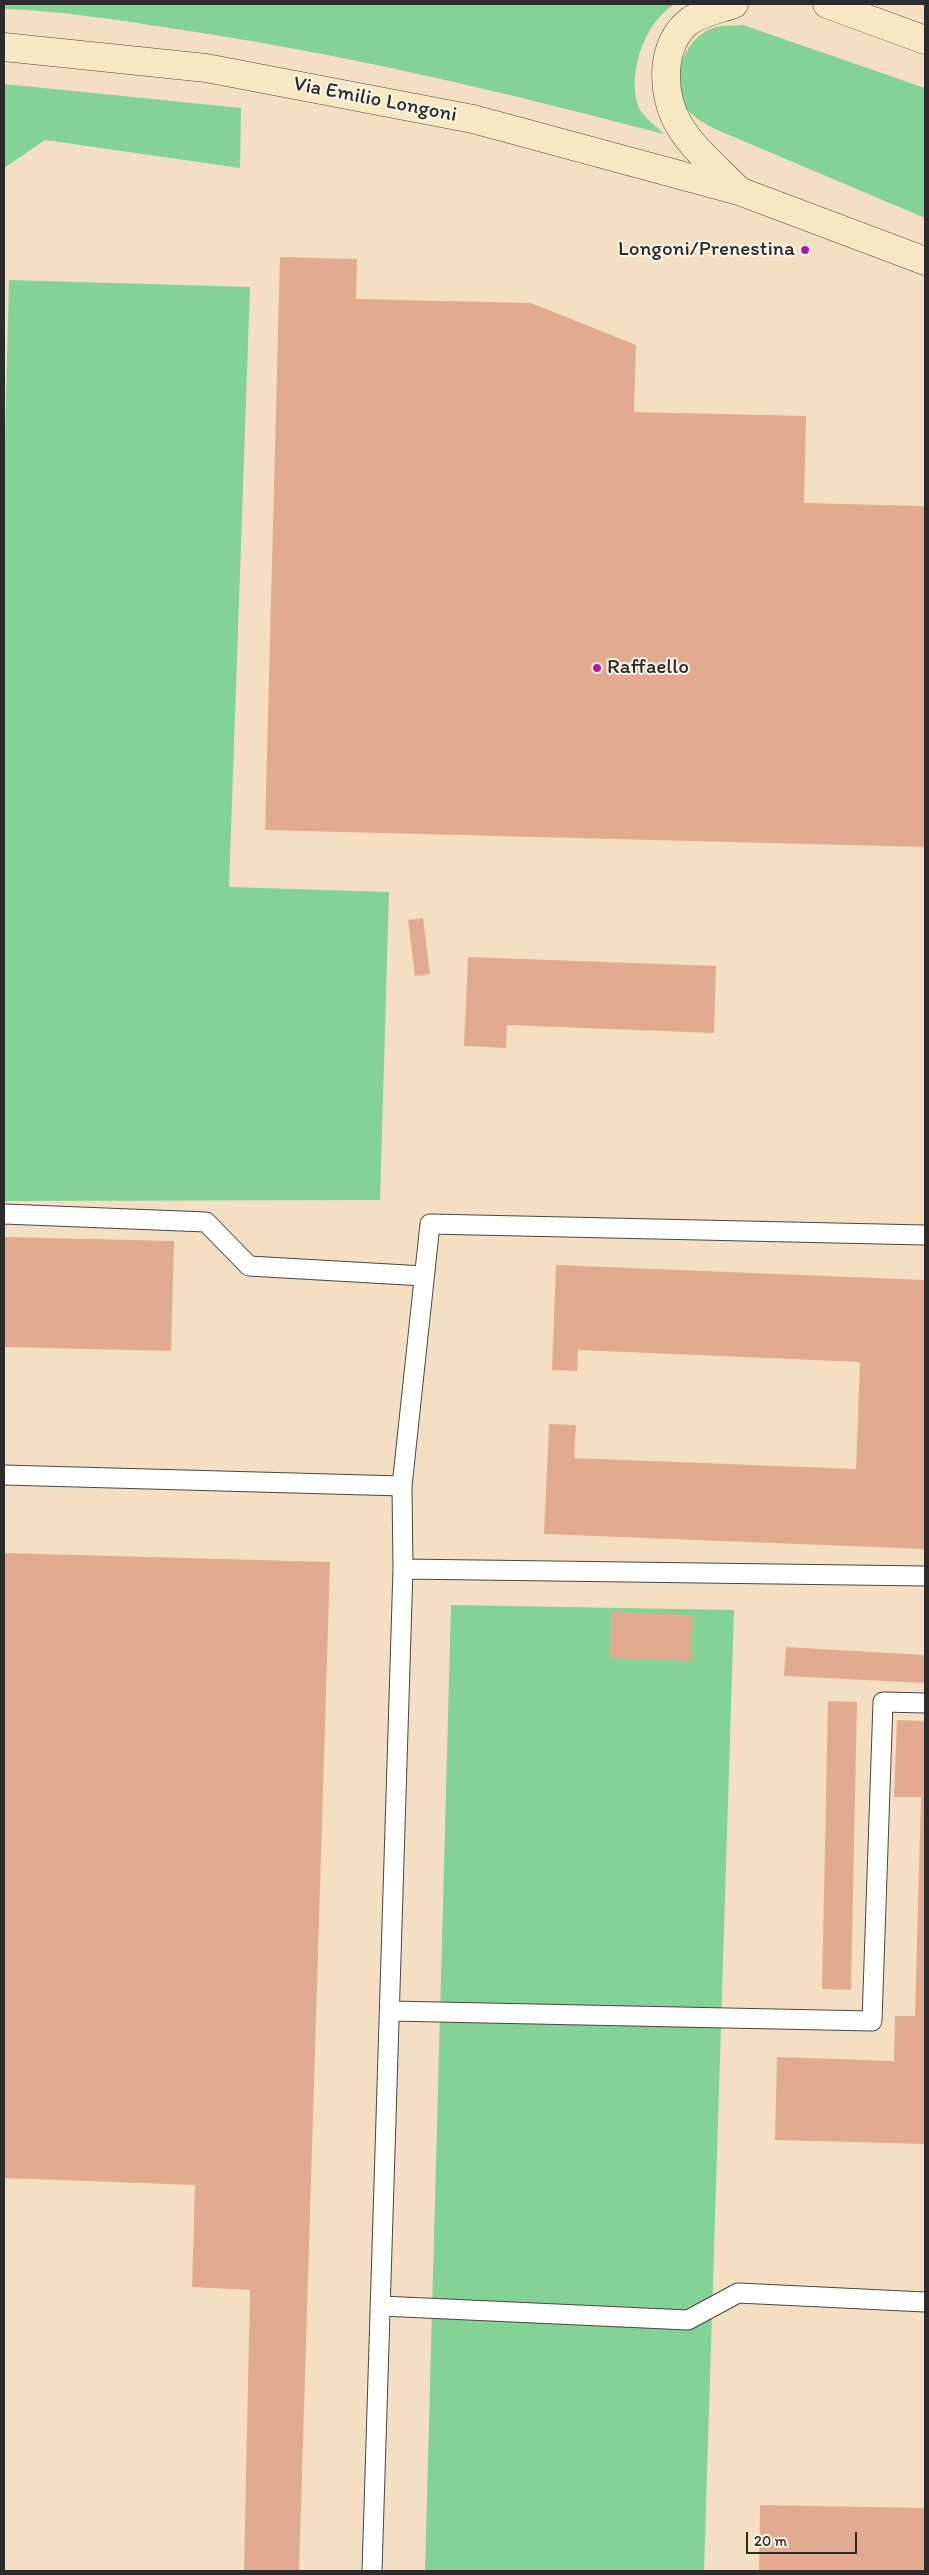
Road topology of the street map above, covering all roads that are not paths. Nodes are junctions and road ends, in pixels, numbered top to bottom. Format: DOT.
graph roads {
  1 [pos="734,4"];
  2 [pos="827,4"];
  3 [pos="925,40"];
  4 [pos="4,47"];
  5 [pos="739,191"];
  6 [pos="925,261"];
  7 [pos="4,1214"];
  8 [pos="925,1235"];
  9 [pos="424,1276"];
  10 [pos="4,1476"];
  11 [pos="402,1486"];
  12 [pos="403,1569"];
  13 [pos="925,1576"];
  14 [pos="925,1703"];
  15 [pos="390,2011"];
  16 [pos="925,2302"];
  17 [pos="381,2306"];
  18 [pos="372,2571"];
  1 -- 5 [label="street, Via Emilio Longoni"];
  2 -- 3 [label="street"];
  4 -- 5 [label="street, Via Emilio Longoni"];
  5 -- 6 [label="street, Via Emilio Longoni"];
  7 -- 9 [label="lane"];
  8 -- 9 [label="lane"];
  9 -- 11 [label="lane"];
  10 -- 11 [label="lane"];
  11 -- 12 [label="lane"];
  12 -- 13 [label="lane"];
  12 -- 15 [label="lane"];
  14 -- 15 [label="lane"];
  15 -- 17 [label="lane"];
  16 -- 17 [label="lane"];
  17 -- 18 [label="lane"];
}
